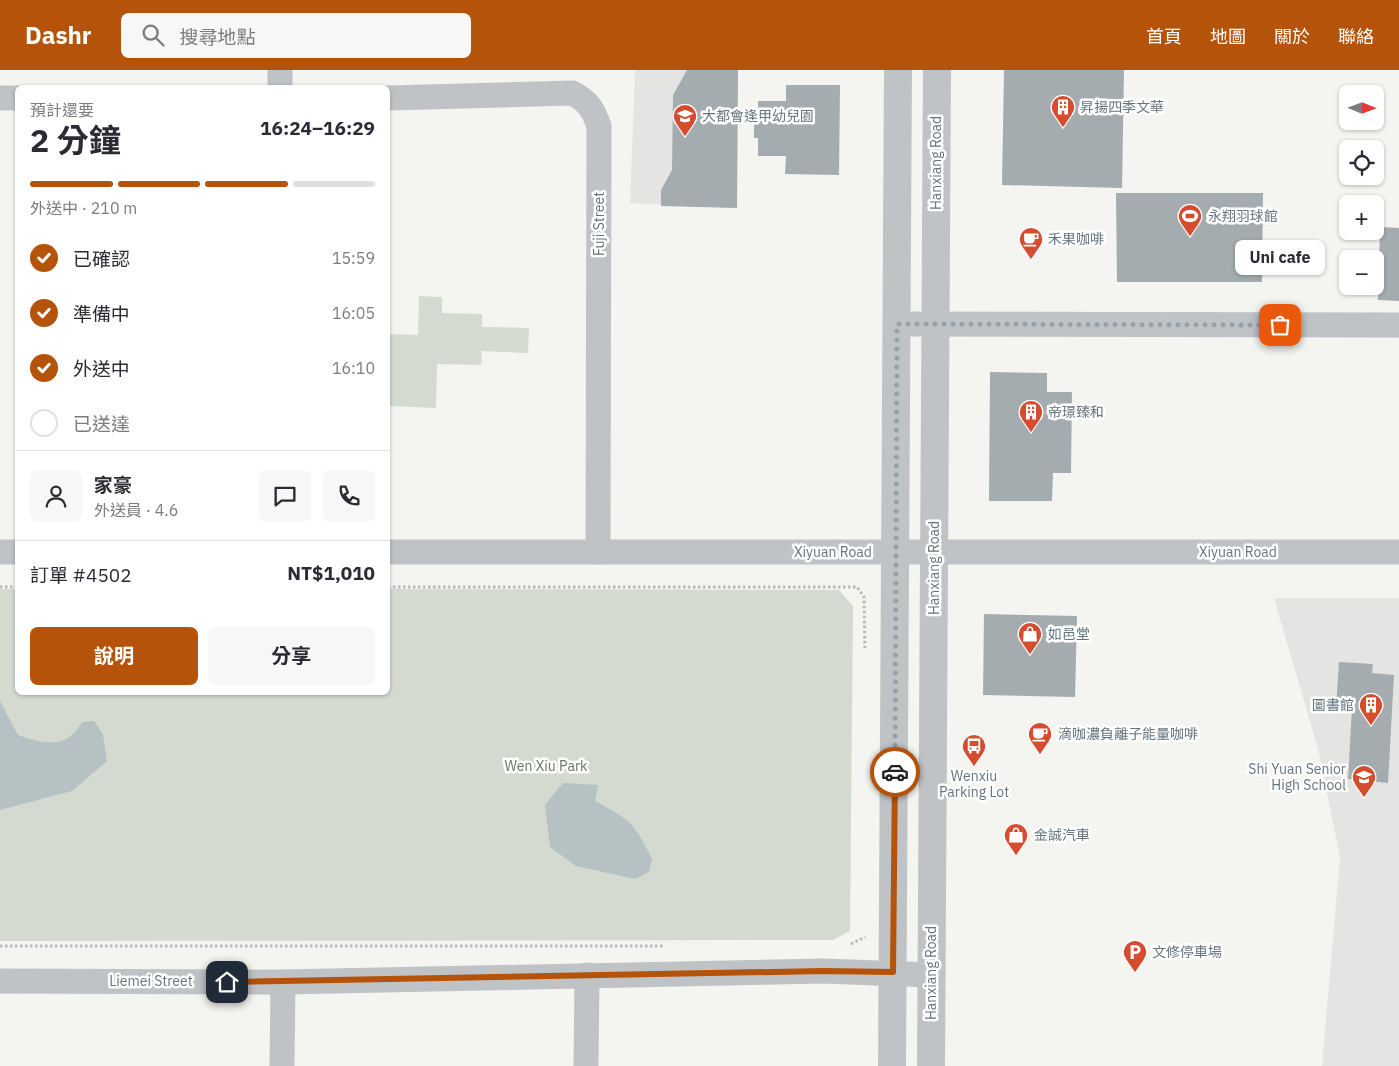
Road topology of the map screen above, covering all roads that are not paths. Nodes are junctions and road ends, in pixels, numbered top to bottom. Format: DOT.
graph roads {
  1 [pos="280,70"];
  2 [pos="898,70"];
  3 [pos="937,70"];
  4 [pos="280,85"];
  5 [pos="0,98"];
  6 [pos="15,98"];
  7 [pos="390,98"];
  8 [pos="897,324"];
  9 [pos="935,324"];
  10 [pos="1399,325"];
  11 [pos="0,552"];
  12 [pos="15,552"];
  13 [pos="390,552"];
  14 [pos="598,552"];
  15 [pos="896,552"];
  16 [pos="935,552"];
  17 [pos="1399,552"];
  18 [pos="893,972"];
  19 [pos="587,975"];
  20 [pos="931,975"];
  21 [pos="0,981"];
  22 [pos="284,982"];
  23 [pos="282,1066"];
  24 [pos="586,1066"];
  25 [pos="892,1066"];
  26 [pos="931,1066"];
  1 -- 4 [label="street"];
  2 -- 8 [label="street"];
  3 -- 9 [label="street, Hanxiang Road"];
  5 -- 6 [label="street"];
  7 -- 14 [label="street, Fuji Street"];
  8 -- 9 [label="street"];
  8 -- 15 [label="street"];
  9 -- 10 [label="street"];
  9 -- 16 [label="street, Hanxiang Road"];
  11 -- 12 [label="street"];
  13 -- 14 [label="street, Xiyuan Road"];
  14 -- 15 [label="street, Xiyuan Road"];
  15 -- 16 [label="street, Xiyuan Road"];
  15 -- 18 [label="street"];
  16 -- 17 [label="street, Xiyuan Road"];
  16 -- 20 [label="street, Hanxiang Road"];
  18 -- 19 [label="street, Liemei Street"];
  18 -- 20 [label="street, Liemei Street"];
  18 -- 25 [label="street"];
  19 -- 22 [label="street, Liemei Street"];
  19 -- 24 [label="street"];
  20 -- 26 [label="street, Hanxiang Road"];
  21 -- 22 [label="street, Liemei Street"];
  22 -- 23 [label="street"];
}
